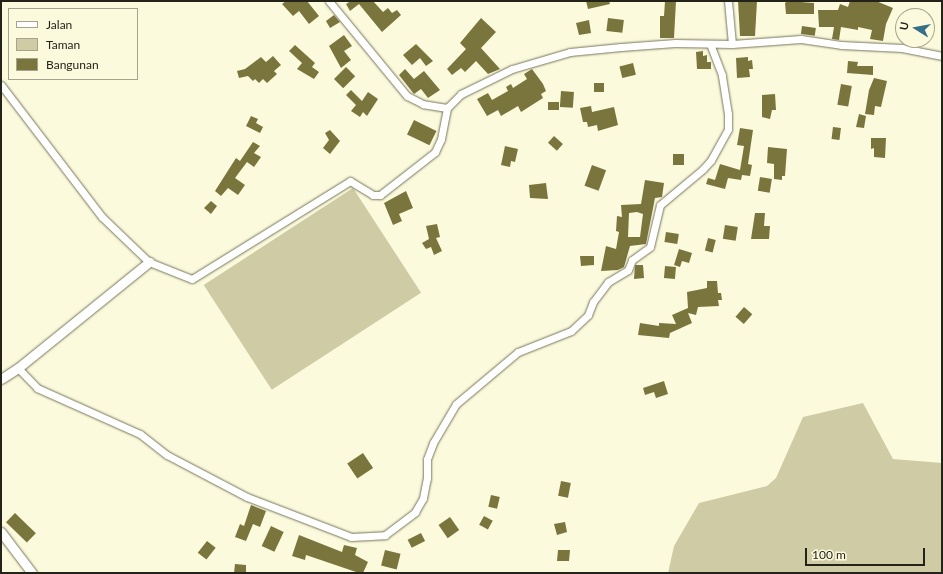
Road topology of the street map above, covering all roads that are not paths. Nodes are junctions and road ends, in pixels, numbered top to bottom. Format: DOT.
graph roads {
  1 [pos="329,1"];
  2 [pos="728,1"];
  3 [pos="710,44"];
  4 [pos="732,44"];
  5 [pos="942,56"];
  6 [pos="1,85"];
  7 [pos="447,108"];
  8 [pos="149,262"];
  9 [pos="18,368"];
  10 [pos="1,378"];
  11 [pos="1,532"];
  12 [pos="32,573"];
  1 -- 7 [label="street"];
  2 -- 4 [label="street"];
  3 -- 4 [label="street"];
  3 -- 7 [label="street"];
  3 -- 9 [label="street"];
  4 -- 5 [label="street"];
  6 -- 8 [label="street"];
  7 -- 8 [label="street"];
  8 -- 9 [label="street"];
  9 -- 10 [label="street"];
  11 -- 12 [label="street"];
}
